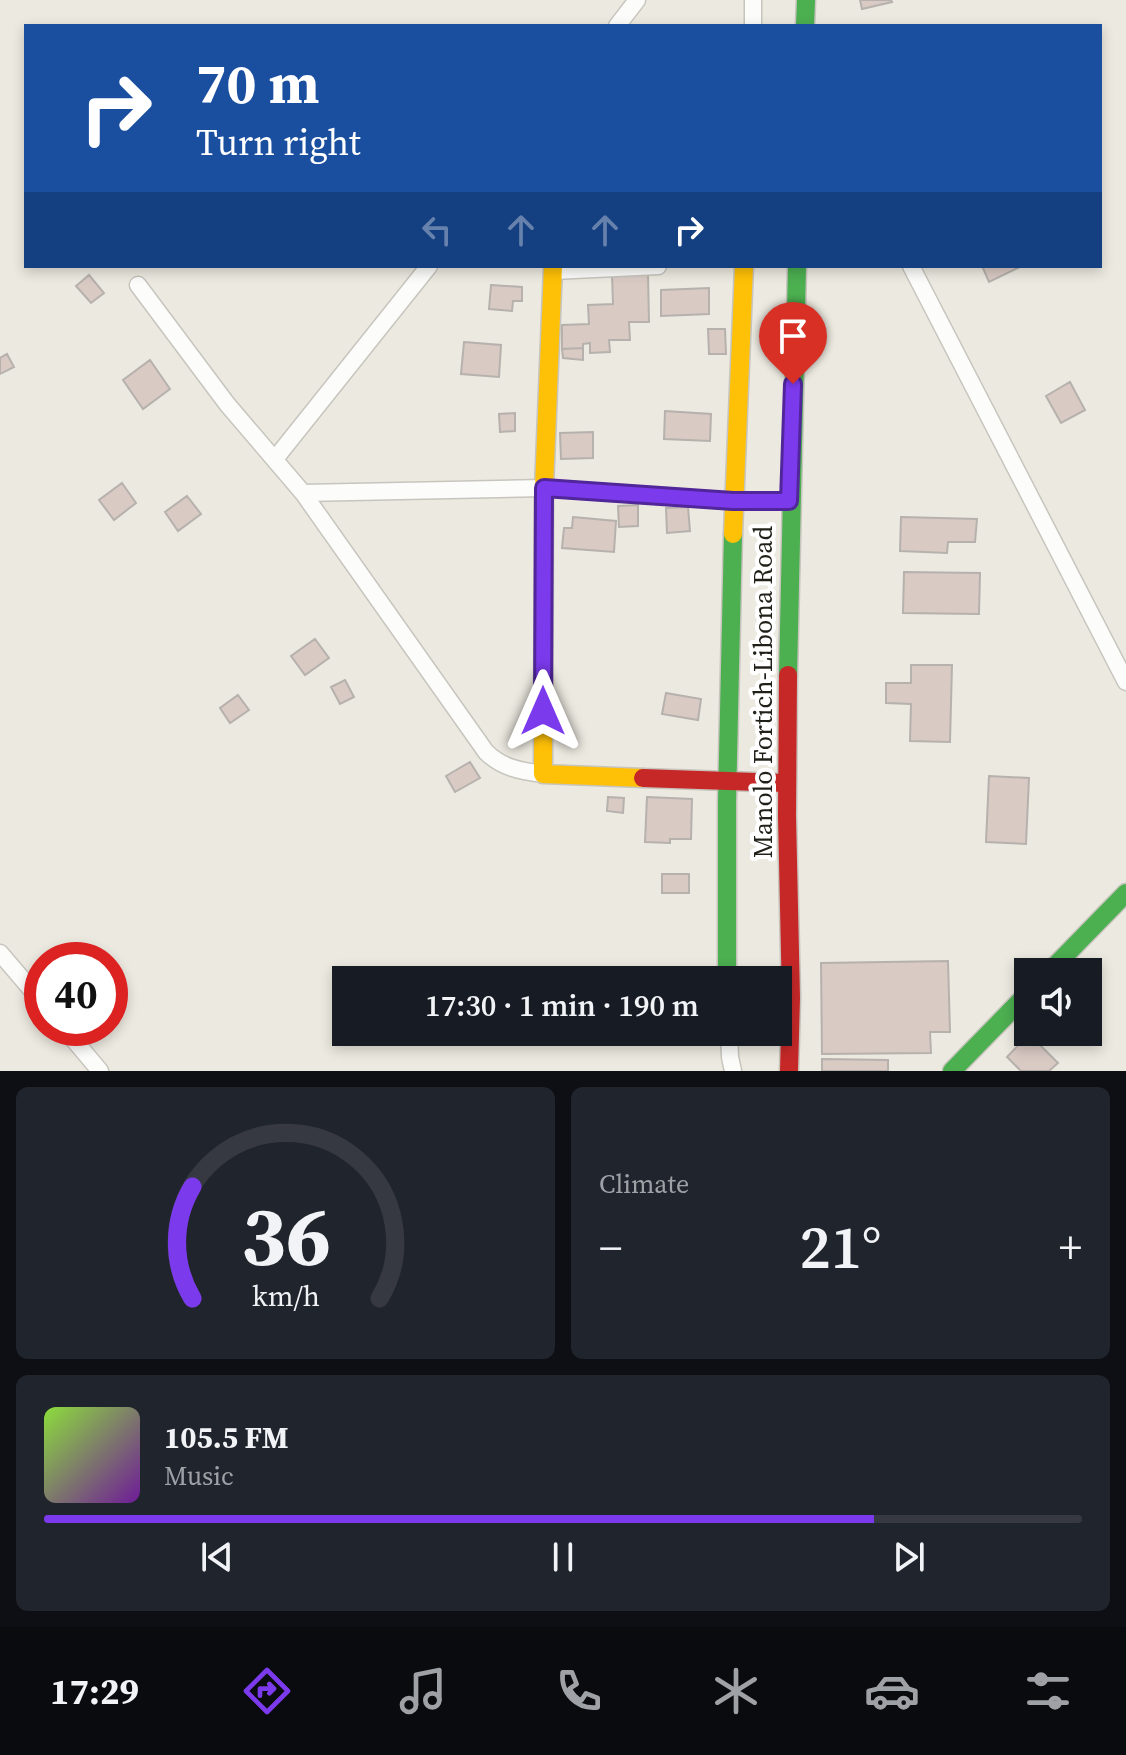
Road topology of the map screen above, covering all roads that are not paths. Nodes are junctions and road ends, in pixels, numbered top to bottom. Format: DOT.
graph roads {
  1 [pos="637,0"];
  2 [pos="753,0"];
  3 [pos="806,0"];
  4 [pos="619,24"];
  5 [pos="753,24"];
  6 [pos="805,24"];
  7 [pos="427,268"];
  8 [pos="588,268"];
  9 [pos="744,268"];
  10 [pos="797,268"];
  11 [pos="912,268"];
  12 [pos="553,269"];
  13 [pos="138,285"];
  14 [pos="275,459"];
  15 [pos="544,488"];
  16 [pos="303,493"];
  17 [pos="733,501"];
  18 [pos="789,501"];
  19 [pos="1126,682"];
  20 [pos="543,774"];
  21 [pos="727,782"];
  22 [pos="787,783"];
  23 [pos="1126,893"];
  24 [pos="0,953"];
  25 [pos="1063,958"];
  26 [pos="727,966"];
  27 [pos="24,981"];
  28 [pos="1014,1007"];
  29 [pos="79,1046"];
  30 [pos="730,1046"];
  31 [pos="100,1071"];
  32 [pos="733,1071"];
  33 [pos="789,1071"];
  34 [pos="952,1071"];
  1 -- 4 [label="street"];
  2 -- 5 [label="street"];
  3 -- 6 [label="street"];
  7 -- 14 [label="street"];
  8 -- 12 [label="street"];
  9 -- 17 [label="street"];
  10 -- 18 [label="street, Manolo Fortich-Libona Road"];
  11 -- 19 [label="street"];
  12 -- 15 [label="street"];
  13 -- 14 [label="street"];
  14 -- 16 [label="street"];
  15 -- 16 [label="street"];
  15 -- 17 [label="street"];
  15 -- 20 [label="street"];
  16 -- 20 [label="street"];
  17 -- 18 [label="street"];
  17 -- 21 [label="street"];
  18 -- 22 [label="street, Manolo Fortich-Libona Road"];
  20 -- 21 [label="street"];
  21 -- 22 [label="street"];
  21 -- 26 [label="street"];
  22 -- 33 [label="street, Manolo Fortich-Libona Road"];
  23 -- 25 [label="street"];
  24 -- 27 [label="street"];
  28 -- 34 [label="street"];
  29 -- 31 [label="street"];
  30 -- 32 [label="street"];
}
